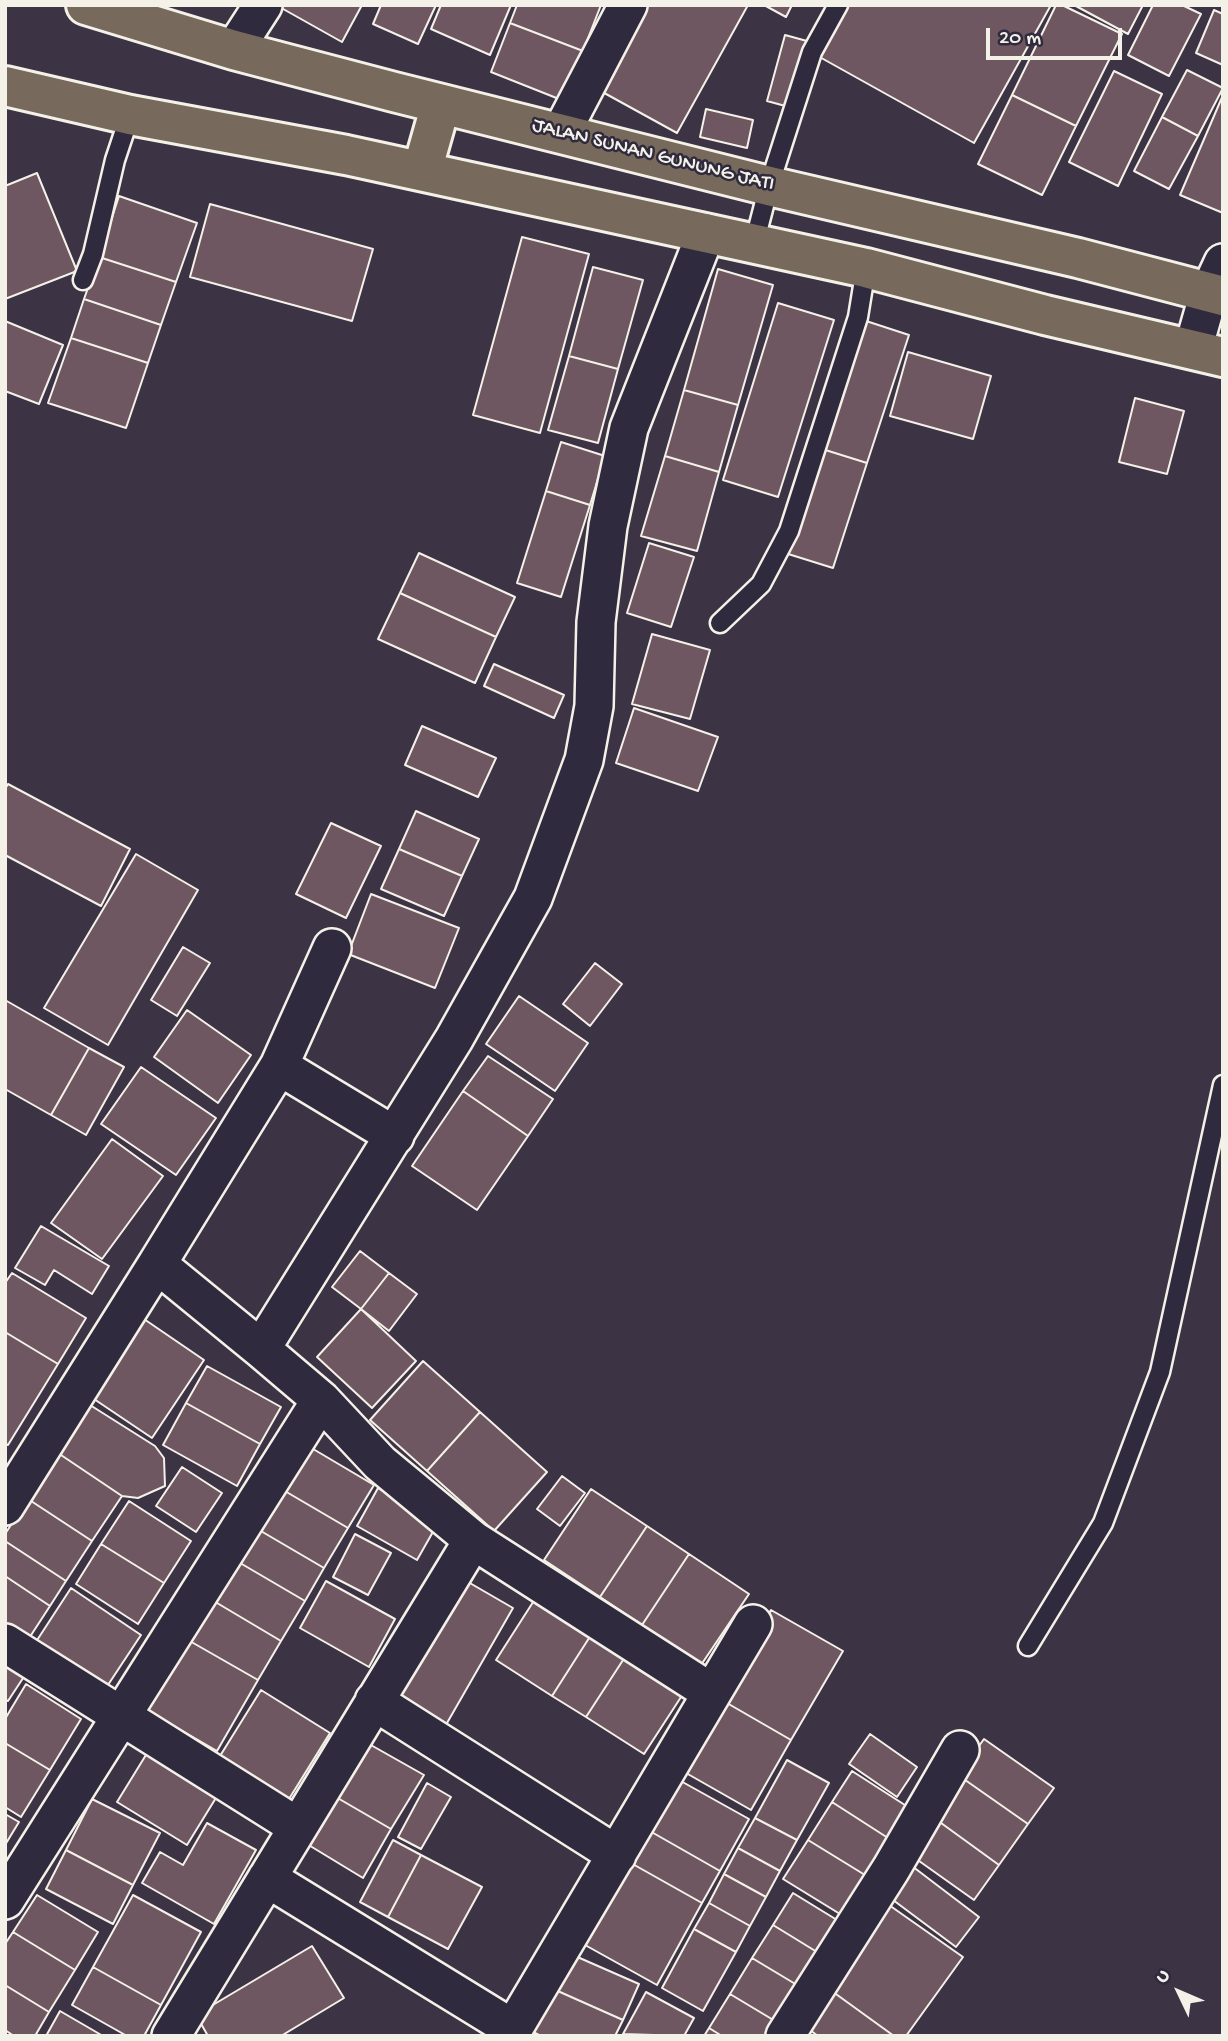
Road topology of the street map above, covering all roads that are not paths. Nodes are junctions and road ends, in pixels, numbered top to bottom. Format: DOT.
graph roads {
  1 [pos="88,5"];
  2 [pos="263,5"];
  3 [pos="628,5"];
  4 [pos="838,5"];
  5 [pos="234,50"];
  6 [pos="5,86"];
  7 [pos="441,104"];
  8 [pos="130,115"];
  9 [pos="561,133"];
  10 [pos="422,171"];
  11 [pos="769,186"];
  12 [pos="706,233"];
  13 [pos="754,244"];
  14 [pos="866,268"];
  15 [pos="83,280"];
  16 [pos="1218,284"];
  17 [pos="1208,353"];
  18 [pos="720,622"];
  19 [pos="332,948"];
  20 [pos="279,1066"];
  21 [pos="1223,1085"];
  22 [pos="395,1136"];
  23 [pos="157,1264"];
  24 [pos="261,1349"];
  25 [pos="321,1400"];
  26 [pos="5,1506"];
  27 [pos="473,1539"];
  28 [pos="753,1624"];
  29 [pos="5,1643"];
  30 [pos="1028,1646"];
  31 [pos="712,1693"];
  32 [pos="374,1701"];
  33 [pos="120,1716"];
  34 [pos="960,1751"];
  35 [pos="298,1826"];
  36 [pos="617,1855"];
  37 [pos="267,1878"];
  38 [pos="5,1900"];
  39 [pos="511,2033"];
  40 [pos="171,2036"];
  41 [pos="785,2036"];
  1 -- 5 [label="highway, JALAN SUNAN GUNUNG JATI"];
  2 -- 5 [label="street"];
  3 -- 9 [label="street"];
  4 -- 11 [label="lane"];
  5 -- 7 [label="highway, JALAN SUNAN GUNUNG JATI"];
  6 -- 8 [label="highway"];
  7 -- 9 [label="highway, JALAN SUNAN GUNUNG JATI"];
  7 -- 10 [label="highway"];
  8 -- 10 [label="highway"];
  8 -- 15 [label="lane"];
  9 -- 11 [label="highway, JALAN SUNAN GUNUNG JATI"];
  10 -- 12 [label="highway"];
  11 -- 13 [label="lane"];
  11 -- 16 [label="highway, JALAN SUNAN GUNUNG JATI"];
  12 -- 13 [label="highway"];
  12 -- 22 [label="street"];
  13 -- 14 [label="highway"];
  14 -- 17 [label="highway"];
  14 -- 18 [label="lane"];
  16 -- 17 [label="street"];
  19 -- 20 [label="street"];
  20 -- 22 [label="street"];
  20 -- 23 [label="street"];
  21 -- 30 [label="lane"];
  22 -- 24 [label="street"];
  23 -- 24 [label="street"];
  23 -- 26 [label="street"];
  24 -- 25 [label="street"];
  25 -- 27 [label="street"];
  25 -- 33 [label="street"];
  27 -- 31 [label="street"];
  27 -- 32 [label="street"];
  28 -- 31 [label="street"];
  29 -- 33 [label="street"];
  31 -- 36 [label="street"];
  32 -- 35 [label="street"];
  32 -- 36 [label="street"];
  33 -- 35 [label="street"];
  33 -- 38 [label="street"];
  34 -- 41 [label="street"];
  35 -- 37 [label="street"];
  36 -- 39 [label="street"];
  37 -- 39 [label="street"];
  37 -- 40 [label="street"];
}
